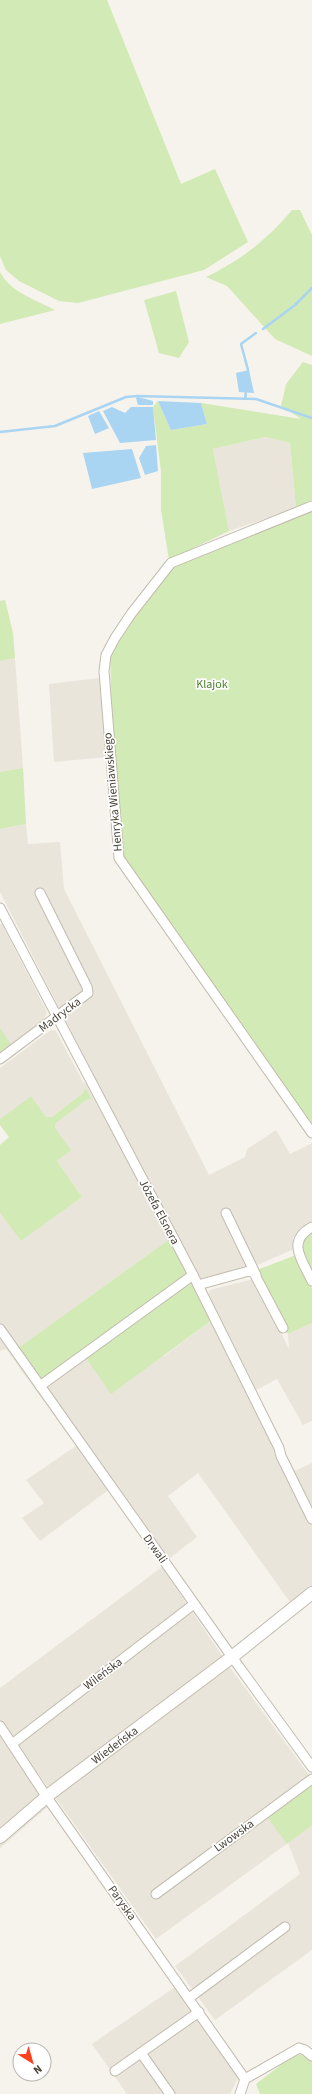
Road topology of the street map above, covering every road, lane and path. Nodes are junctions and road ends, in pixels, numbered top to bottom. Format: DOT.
graph roads {
  1 [pos="312,506"];
  2 [pos="40,893"];
  3 [pos="0,909"];
  4 [pos="56,1019"];
  5 [pos="0,1059"];
  6 [pos="312,1133"];
  7 [pos="226,1213"];
  8 [pos="312,1227"];
  9 [pos="193,1275"];
  10 [pos="256,1275"];
  11 [pos="312,1281"];
  12 [pos="198,1285"];
  13 [pos="283,1328"];
  14 [pos="0,1329"];
  15 [pos="40,1386"];
  16 [pos="312,1519"];
  17 [pos="312,1593"];
  18 [pos="194,1604"];
  19 [pos="232,1657"];
  20 [pos="0,1726"];
  21 [pos="12,1744"];
  22 [pos="312,1767"];
  23 [pos="312,1779"];
  24 [pos="46,1796"];
  25 [pos="0,1837"];
  26 [pos="156,1894"];
  27 [pos="285,1928"];
  28 [pos="189,1998"];
  29 [pos="199,2012"];
  30 [pos="141,2053"];
  31 [pos="312,2056"];
  32 [pos="115,2072"];
  33 [pos="245,2079"];
  34 [pos="170,2094"];
  35 [pos="240,2094"];
  1 -- 6 [label="street, Henryka Wieniawskiego"];
  2 -- 4 [label="street, Madrycka"];
  3 -- 4 [label="street, Józefa Elsnera"];
  4 -- 5 [label="street, Madrycka"];
  4 -- 9 [label="street, Józefa Elsnera"];
  7 -- 10 [label="street"];
  8 -- 11 [label="street"];
  9 -- 12 [label="street, Józefa Elsnera"];
  9 -- 15 [label="street"];
  10 -- 12 [label="street"];
  10 -- 13 [label="street"];
  12 -- 16 [label="street, Józefa Elsnera"];
  14 -- 15 [label="street, Drwali"];
  15 -- 18 [label="street, Drwali"];
  17 -- 19 [label="street, Wiedeńska"];
  18 -- 19 [label="street, Drwali"];
  18 -- 21 [label="street, Wileńska"];
  19 -- 22 [label="street, Drwali"];
  19 -- 24 [label="street, Wiedeńska"];
  20 -- 21 [label="street, Paryska"];
  21 -- 24 [label="street, Paryska"];
  23 -- 26 [label="street, Lwowska"];
  24 -- 25 [label="street, Wiedeńska"];
  24 -- 28 [label="street, Paryska"];
  27 -- 28 [label="street"];
  28 -- 29 [label="street, Paryska"];
  29 -- 30 [label="street"];
  29 -- 33 [label="street, Paryska"];
  30 -- 32 [label="street"];
  30 -- 34 [label="street"];
  31 -- 33 [label="street"];
  33 -- 35 [label="street"];
}
